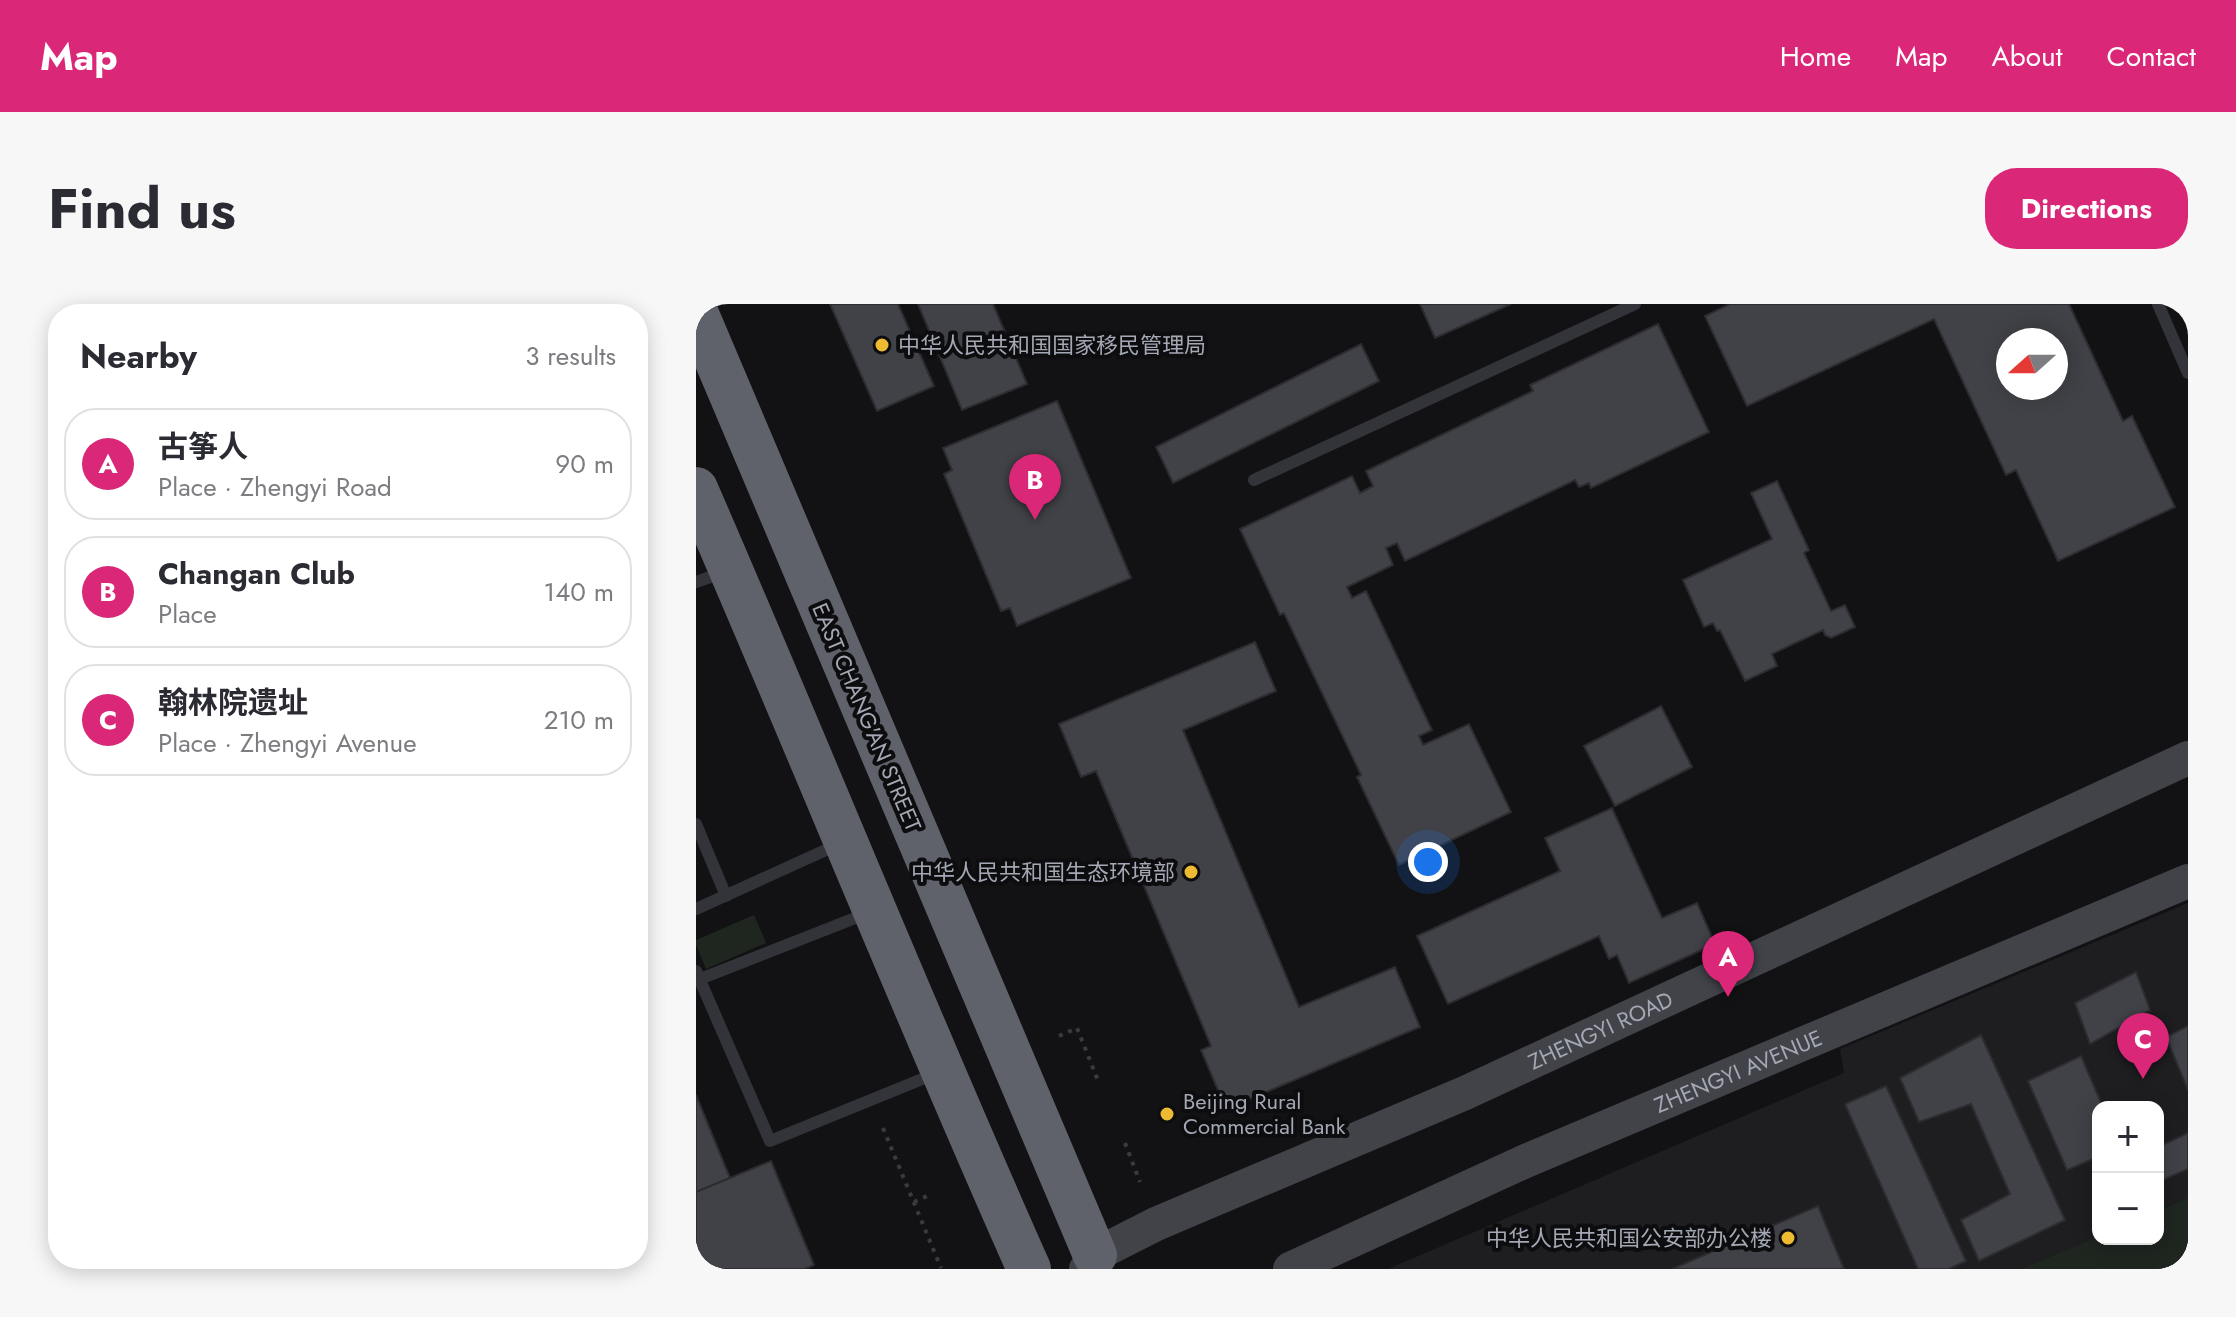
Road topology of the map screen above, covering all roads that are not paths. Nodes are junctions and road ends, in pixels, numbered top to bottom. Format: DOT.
graph roads {
  1 [pos="1635,304"];
  2 [pos="2158,304"];
  3 [pos="696,312"];
  4 [pos="2188,373"];
  5 [pos="1254,480"];
  6 [pos="696,489"];
  7 [pos="713,576"];
  8 [pos="2188,758"];
  9 [pos="696,824"];
  10 [pos="846,840"];
  11 [pos="2188,881"];
  12 [pos="726,896"];
  13 [pos="696,909"];
  14 [pos="874,911"];
  15 [pos="698,975"];
  16 [pos="942,1071"];
  17 [pos="1090,1262"];
  18 [pos="1029,1269"];
  19 [pos="1290,1269"];
  1 -- 5 [label="lane"];
  2 -- 4 [label="lane"];
  3 -- 17 [label="highway, EAST CHANG'AN STREET"];
  6 -- 7 [label="highway"];
  7 -- 10 [label="highway"];
  8 -- 17 [label="street, ZHENGYI ROAD"];
  9 -- 12 [label="lane"];
  10 -- 12 [label="lane"];
  10 -- 14 [label="highway"];
  11 -- 19 [label="street, ZHENGYI AVENUE"];
  12 -- 13 [label="lane"];
  14 -- 15 [label="lane"];
  14 -- 16 [label="highway"];
  15 -- 16 [label="lane"];
  16 -- 18 [label="highway"];
}
